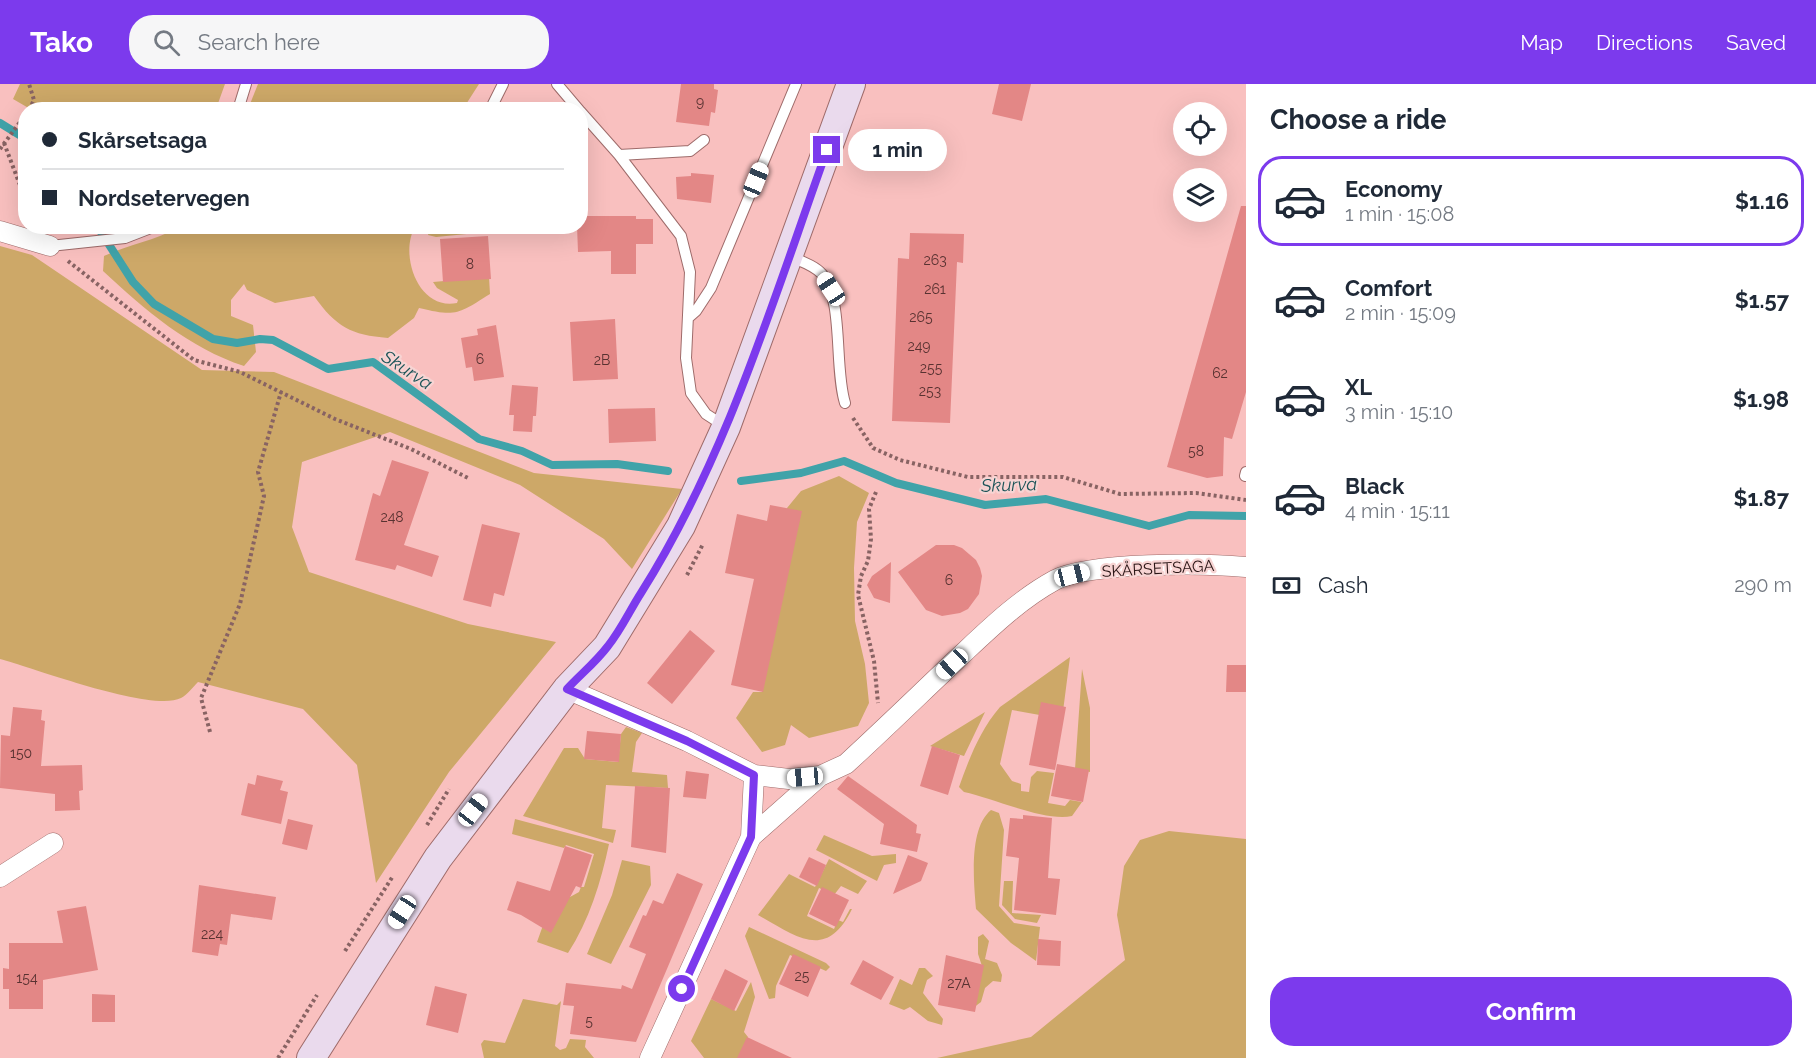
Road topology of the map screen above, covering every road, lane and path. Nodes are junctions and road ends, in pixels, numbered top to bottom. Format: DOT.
graph roads {
  1 [pos="29,84"];
  2 [pos="246,84"];
  3 [pos="503,84"];
  4 [pos="557,84"];
  5 [pos="796,84"];
  6 [pos="851,84"];
  7 [pos="33,102"];
  8 [pos="240,102"];
  9 [pos="494,102"];
  10 [pos="573,102"];
  11 [pos="588,119"];
  12 [pos="18,124"];
  13 [pos="704,140"];
  14 [pos="4,143"];
  15 [pos="0,149"];
  16 [pos="619,155"];
  17 [pos="18,180"];
  18 [pos="0,231"];
  19 [pos="133,234"];
  20 [pos="50,246"];
  21 [pos="789,256"];
  22 [pos="688,318"];
  23 [pos="281,392"];
  24 [pos="845,403"];
  25 [pos="726,427"];
  26 [pos="470,478"];
  27 [pos="876,492"];
  28 [pos="1246,500"];
  29 [pos="1246,567"];
  30 [pos="567,689"];
  31 [pos="210,732"];
  32 [pos="875,736"];
  33 [pos="754,775"];
  34 [pos="820,776"];
  35 [pos="751,837"];
  36 [pos="53,843"];
  37 [pos="0,877"];
  38 [pos="311,1058"];
  39 [pos="650,1058"];
  1 -- 7 [label="path"];
  2 -- 8 [label="lane"];
  3 -- 9 [label="lane"];
  4 -- 10 [label="lane"];
  5 -- 22 [label="lane"];
  6 -- 21 [label="main road"];
  11 -- 16 [label="lane"];
  12 -- 14 [label="path"];
  13 -- 16 [label="lane"];
  14 -- 15 [label="path"];
  14 -- 17 [label="path"];
  16 -- 22 [label="lane"];
  18 -- 20 [label="street"];
  19 -- 20 [label="lane"];
  20 -- 23 [label="path"];
  21 -- 24 [label="lane"];
  21 -- 25 [label="main road"];
  22 -- 25 [label="lane"];
  23 -- 26 [label="path"];
  23 -- 31 [label="path"];
  24 -- 28 [label="path"];
  25 -- 30 [label="main road"];
  27 -- 32 [label="path"];
  29 -- 32 [label="street, SKÅRSETSAGA"];
  30 -- 33 [label="street, SKÅRSETSAGA"];
  30 -- 38 [label="main road"];
  32 -- 34 [label="street, SKÅRSETSAGA"];
  33 -- 34 [label="street, SKÅRSETSAGA"];
  33 -- 35 [label="street, SKÅRSETSAGA"];
  34 -- 35 [label="street, SKÅRSETSAGA"];
  35 -- 39 [label="street, SKÅRSETSAGA"];
  36 -- 37 [label="street"];
}
